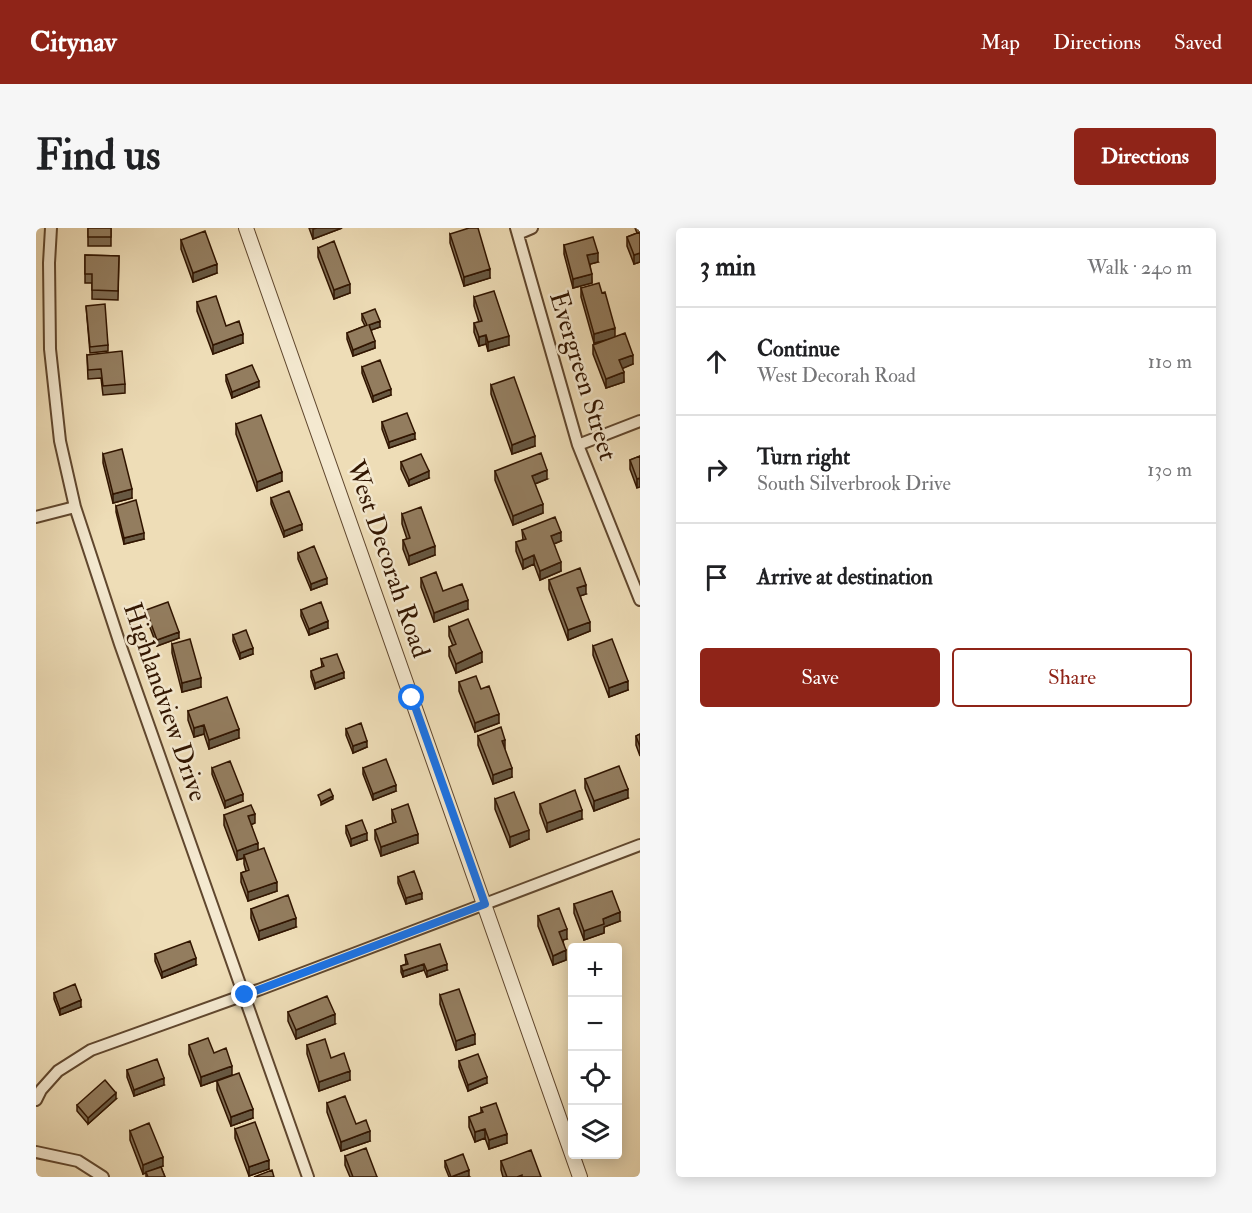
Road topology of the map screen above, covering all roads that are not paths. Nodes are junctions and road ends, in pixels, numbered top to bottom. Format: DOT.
graph roads {
  1 [pos="51,228"];
  2 [pos="246,228"];
  3 [pos="532,228"];
  4 [pos="517,231"];
  5 [pos="640,422"];
  6 [pos="578,446"];
  7 [pos="75,507"];
  8 [pos="36,517"];
  9 [pos="640,600"];
  10 [pos="640,845"];
  11 [pos="485,904"];
  12 [pos="245,995"];
  13 [pos="36,1100"];
  14 [pos="36,1152"];
  15 [pos="103,1177"];
  16 [pos="308,1177"];
  17 [pos="580,1177"];
  1 -- 7 [label="street, Highlandview Drive"];
  2 -- 11 [label="street, West Decorah Road"];
  3 -- 4 [label="street"];
  4 -- 6 [label="street, Evergreen Street"];
  5 -- 6 [label="street"];
  6 -- 9 [label="street, Evergreen Street"];
  7 -- 8 [label="street"];
  7 -- 12 [label="street, Highlandview Drive"];
  10 -- 11 [label="street"];
  11 -- 12 [label="street"];
  11 -- 17 [label="street, West Decorah Road"];
  12 -- 13 [label="street"];
  12 -- 16 [label="street, Highlandview Drive"];
  14 -- 15 [label="street"];
}
